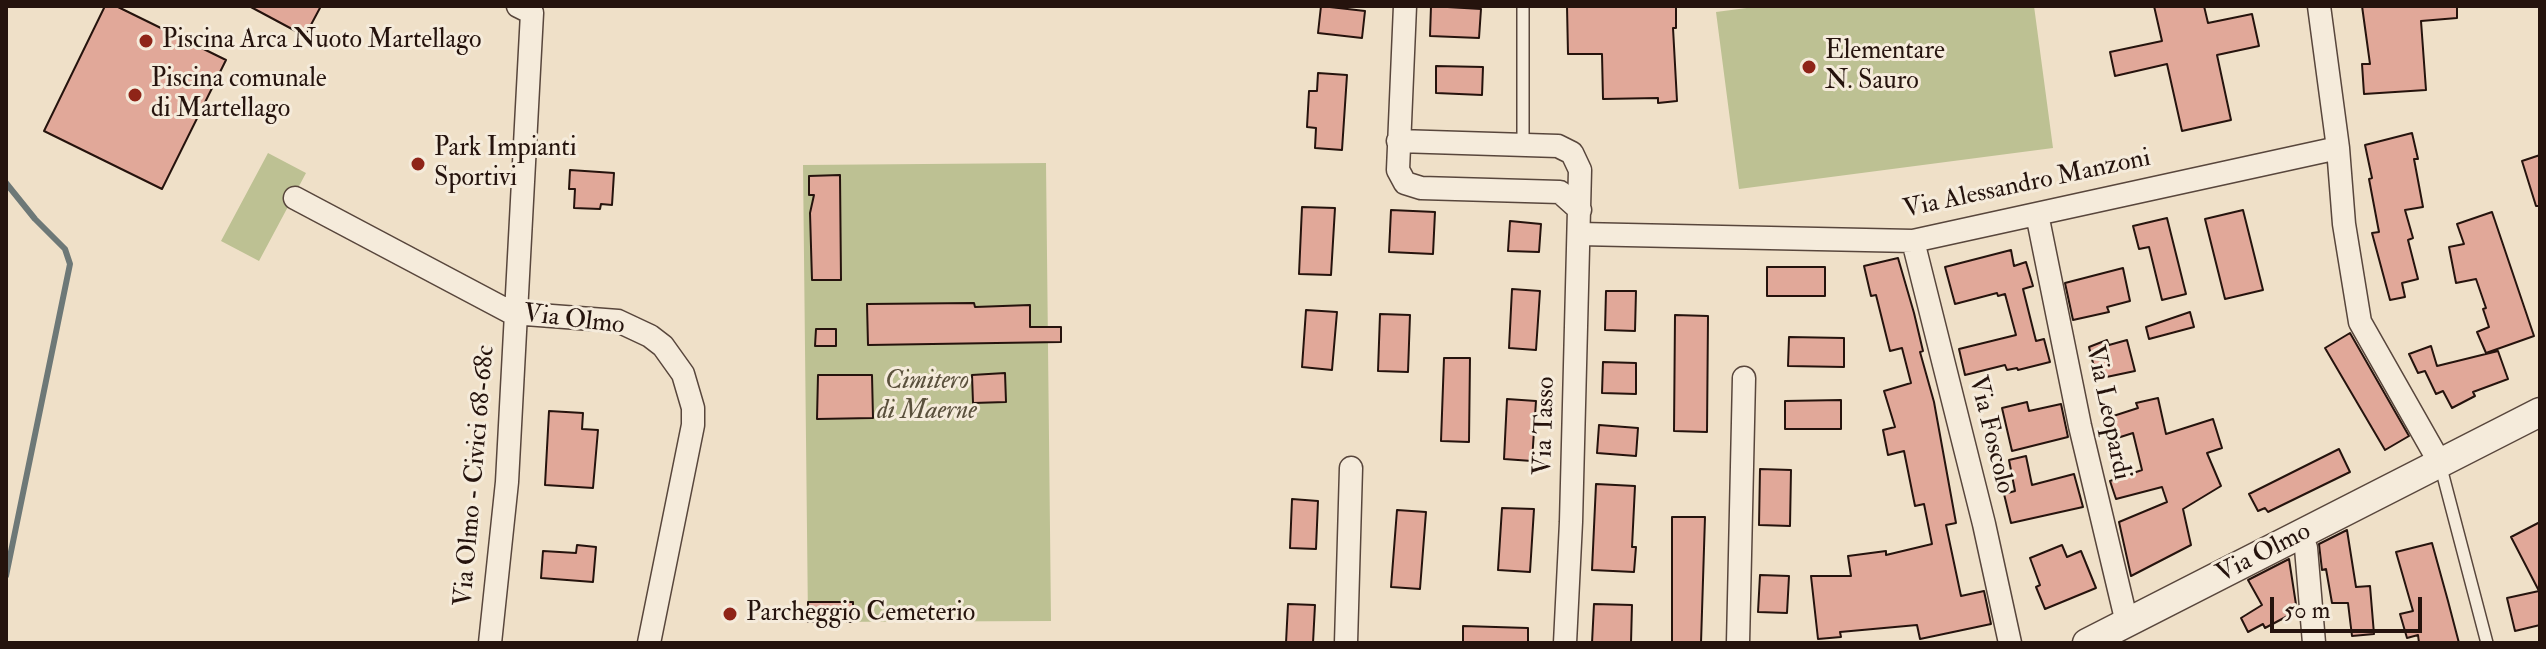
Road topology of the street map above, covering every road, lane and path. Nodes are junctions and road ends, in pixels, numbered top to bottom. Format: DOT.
graph roads {
  1 [pos="1405,6"];
  2 [pos="1523,6"];
  3 [pos="2319,6"];
  4 [pos="528,8"];
  5 [pos="1398,141"];
  6 [pos="1523,145"];
  7 [pos="2338,148"];
  8 [pos="295,198"];
  9 [pos="1580,210"];
  10 [pos="2037,214"];
  11 [pos="1579,234"];
  12 [pos="1913,241"];
  13 [pos="518,314"];
  14 [pos="1744,378"];
  15 [pos="2540,412"];
  16 [pos="2440,463"];
  17 [pos="1351,468"];
  18 [pos="2301,535"];
  19 [pos="2127,623"];
  20 [pos="490,643"];
  21 [pos="649,643"];
  22 [pos="1346,643"];
  23 [pos="1565,643"];
  24 [pos="1738,643"];
  25 [pos="2010,643"];
  26 [pos="2087,643"];
  27 [pos="2314,643"];
  28 [pos="2487,643"];
  1 -- 5 [label="street"];
  2 -- 6 [label="lane"];
  3 -- 7 [label="street"];
  4 -- 13 [label="street, Via Olmo - Civici 68-68c"];
  5 -- 6 [label="street, Via Tasso"];
  5 -- 9 [label="street"];
  6 -- 9 [label="street, Via Tasso"];
  7 -- 10 [label="street, Via Alessandro Manzoni"];
  7 -- 16 [label="street"];
  8 -- 13 [label="street, Via Olmo"];
  9 -- 11 [label="street, Via Tasso"];
  10 -- 12 [label="street, Via Alessandro Manzoni"];
  10 -- 19 [label="street, Via Leopardi"];
  11 -- 12 [label="street, Via Alessandro Manzoni"];
  11 -- 23 [label="street, Via Tasso"];
  12 -- 25 [label="street, Via Foscolo"];
  13 -- 20 [label="street, Via Olmo - Civici 68-68c"];
  13 -- 21 [label="street, Via Olmo"];
  14 -- 24 [label="street"];
  15 -- 16 [label="street, Via Olmo"];
  16 -- 18 [label="street, Via Olmo"];
  16 -- 28 [label="lane"];
  17 -- 22 [label="street"];
  18 -- 19 [label="street, Via Olmo"];
  18 -- 27 [label="street"];
  19 -- 26 [label="street, Via Olmo"];
}
